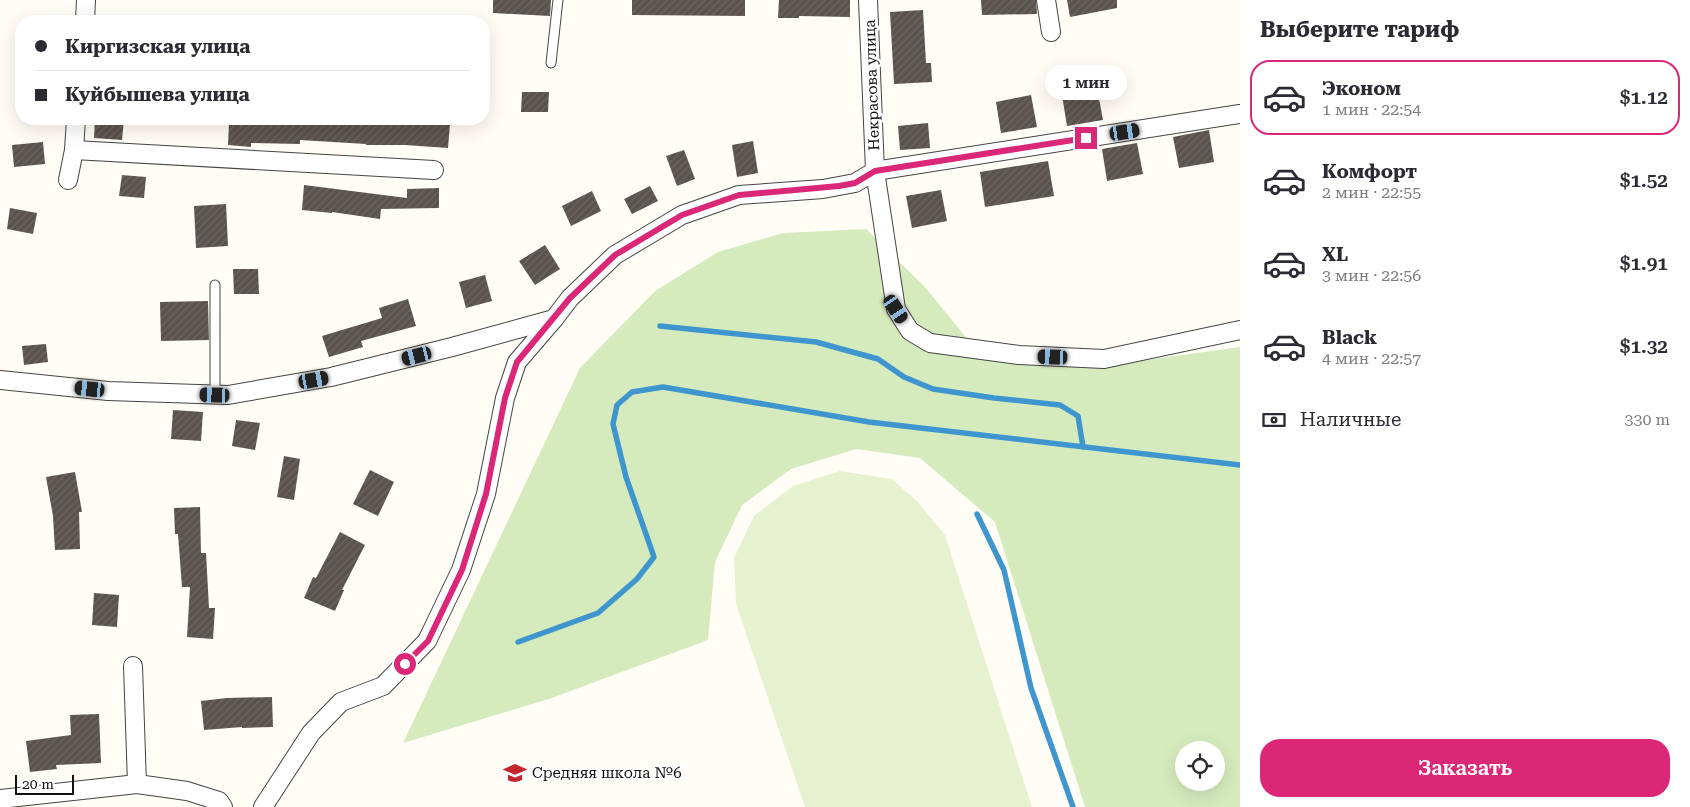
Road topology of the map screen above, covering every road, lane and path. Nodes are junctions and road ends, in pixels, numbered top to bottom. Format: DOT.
graph roads {
  1 [pos="86,0"];
  2 [pos="558,0"];
  3 [pos="868,0"];
  4 [pos="1046,0"];
  5 [pos="85,15"];
  6 [pos="1051,32"];
  7 [pos="551,63"];
  8 [pos="1240,114"];
  9 [pos="76,125"];
  10 [pos="74,150"];
  11 [pos="434,170"];
  12 [pos="875,171"];
  13 [pos="68,180"];
  14 [pos="215,285"];
  15 [pos="554,319"];
  16 [pos="1240,330"];
  17 [pos="0,380"];
  18 [pos="215,395"];
  19 [pos="133,666"];
  20 [pos="137,784"];
  21 [pos="0,800"];
  22 [pos="223,807"];
  23 [pos="262,807"];
  1 -- 5 [label="street"];
  2 -- 7 [label="lane"];
  3 -- 12 [label="street, Некрасова улица"];
  4 -- 6 [label="street"];
  8 -- 12 [label="street"];
  9 -- 10 [label="street"];
  10 -- 11 [label="street"];
  10 -- 13 [label="street"];
  12 -- 15 [label="street"];
  12 -- 16 [label="street, Некрасова улица"];
  14 -- 18 [label="lane"];
  15 -- 18 [label="street"];
  15 -- 23 [label="street"];
  17 -- 18 [label="street"];
  19 -- 20 [label="street"];
  20 -- 21 [label="street"];
  20 -- 22 [label="street"];
}
